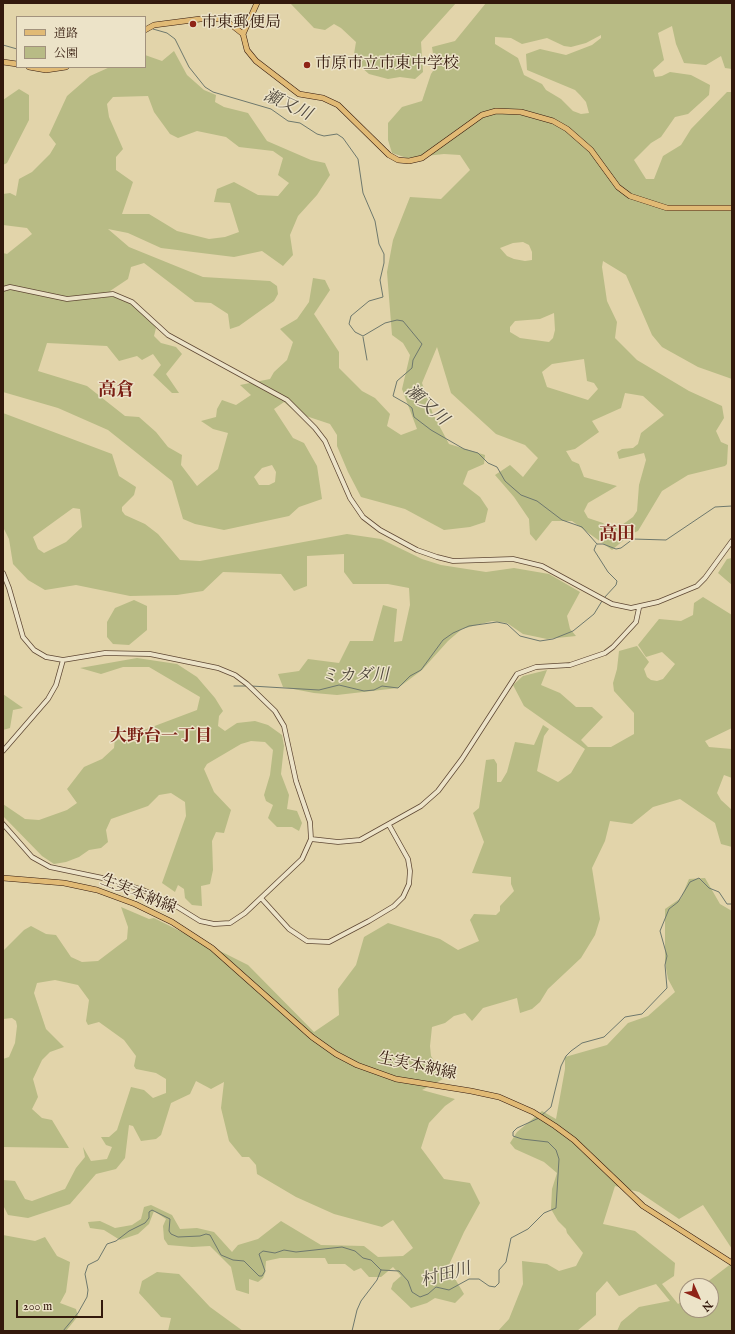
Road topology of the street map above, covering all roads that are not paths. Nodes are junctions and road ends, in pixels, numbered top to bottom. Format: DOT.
graph roads {
  1 [pos="257,3"];
  2 [pos="146,29"];
  3 [pos="243,34"];
  4 [pos="3,62"];
  5 [pos="16,64"];
  6 [pos="35,68"];
  7 [pos="59,68"];
  8 [pos="732,208"];
  9 [pos="3,289"];
  10 [pos="732,541"];
  11 [pos="3,573"];
  12 [pos="639,608"];
  13 [pos="63,660"];
  14 [pos="3,751"];
  15 [pos="3,824"];
  16 [pos="389,825"];
  17 [pos="311,839"];
  18 [pos="3,878"];
  19 [pos="261,898"];
  20 [pos="732,1264"];
  1 -- 3 [label="main road"];
  2 -- 3 [label="main road"];
  3 -- 8 [label="main road"];
  4 -- 5 [label="main road"];
  6 -- 7 [label="main road"];
  9 -- 12 [label="street"];
  10 -- 12 [label="street"];
  11 -- 13 [label="street"];
  12 -- 16 [label="street"];
  13 -- 14 [label="street"];
  13 -- 17 [label="street"];
  15 -- 19 [label="street"];
  16 -- 17 [label="street"];
  16 -- 19 [label="street"];
  17 -- 19 [label="street"];
  18 -- 20 [label="main road, 生実本納線"];
}
